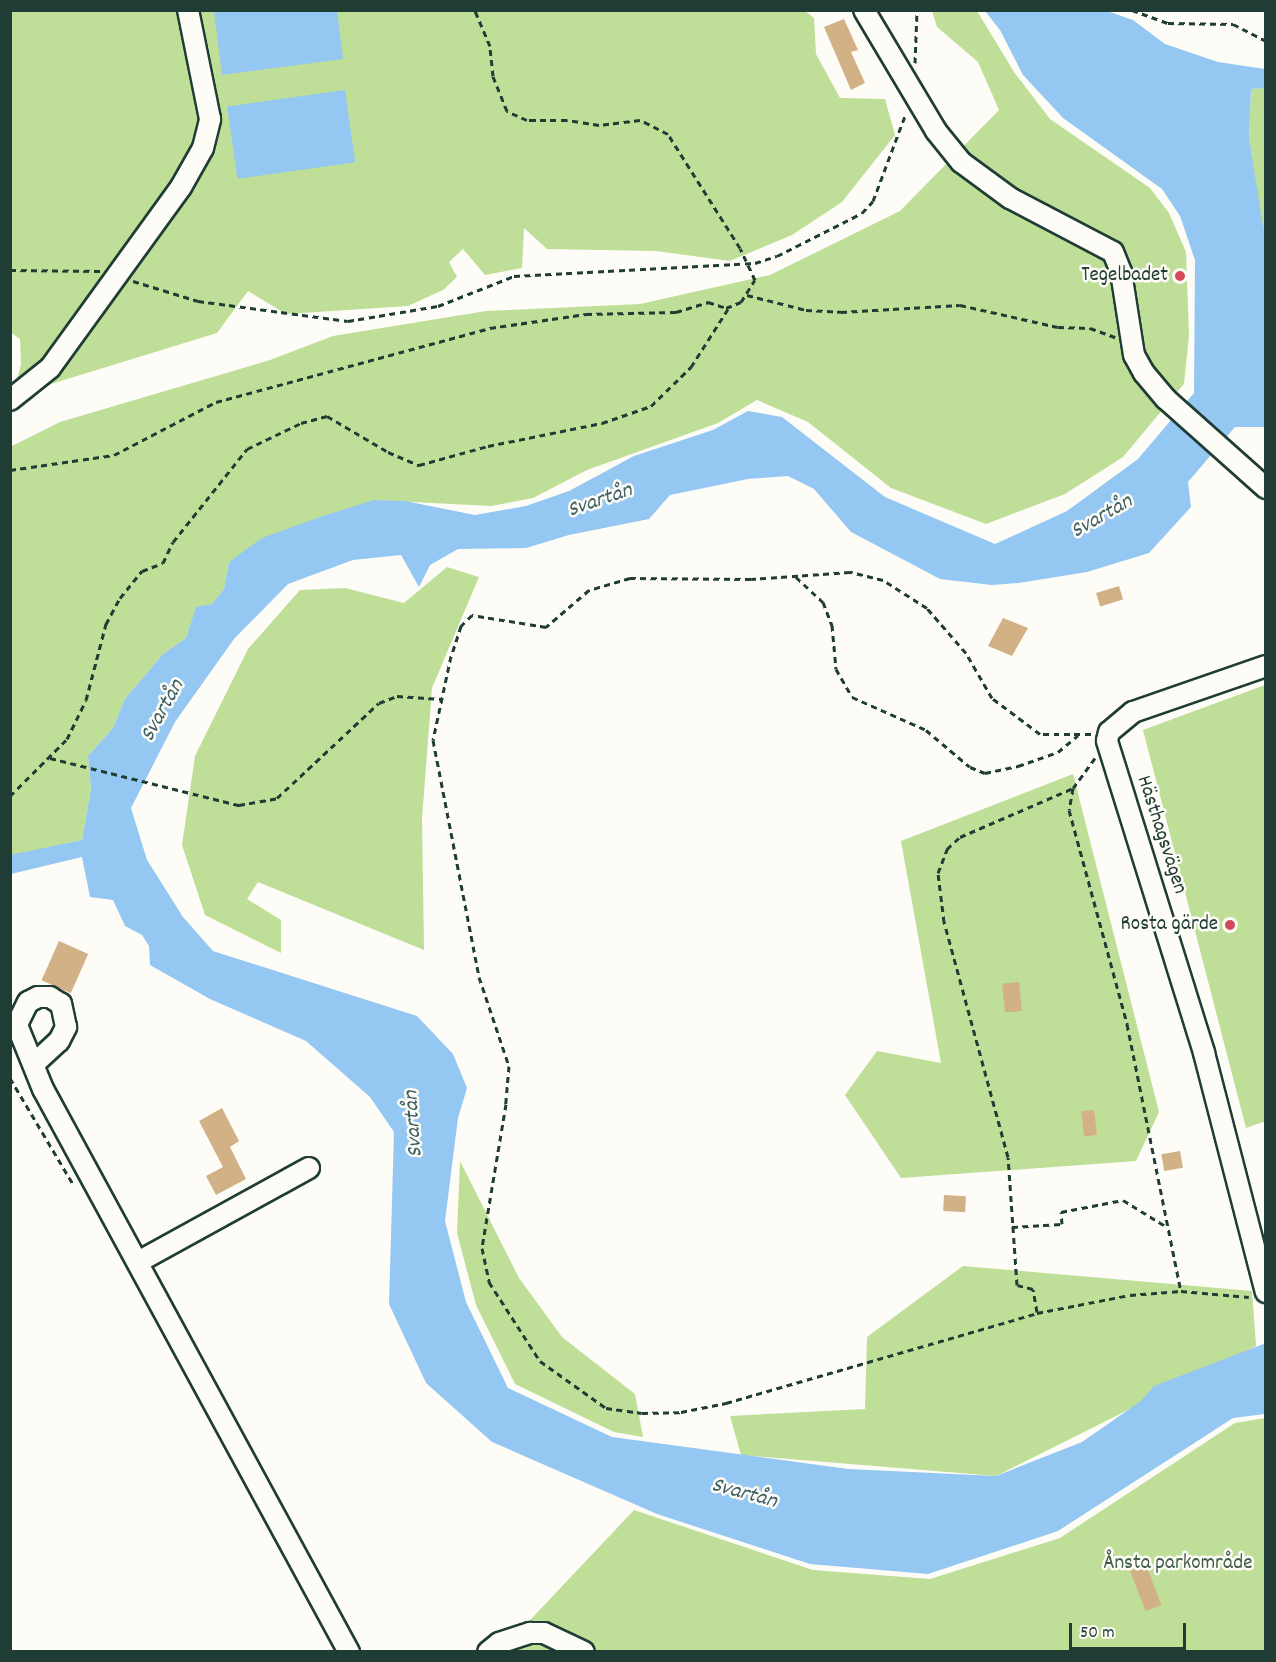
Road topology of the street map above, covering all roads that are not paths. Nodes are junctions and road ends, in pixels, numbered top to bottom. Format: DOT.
graph roads {
  1 [pos="188,10"];
  2 [pos="864,10"];
  3 [pos="10,400"];
  4 [pos="1266,488"];
  5 [pos="1266,666"];
  6 [pos="14,1021"];
  7 [pos="34,1064"];
  8 [pos="309,1168"];
  9 [pos="138,1262"];
  10 [pos="1260,1295"];
  11 [pos="349,1652"];
  12 [pos="488,1652"];
  13 [pos="584,1652"];
  1 -- 3 [label="lane"];
  2 -- 4 [label="lane"];
  5 -- 10 [label="lane, Hästhagsvägen"];
  6 -- 7 [label="lane"];
  6 -- 7 [label="lane"];
  7 -- 9 [label="lane"];
  8 -- 9 [label="lane"];
  9 -- 11 [label="lane"];
  12 -- 13 [label="lane"];
}
